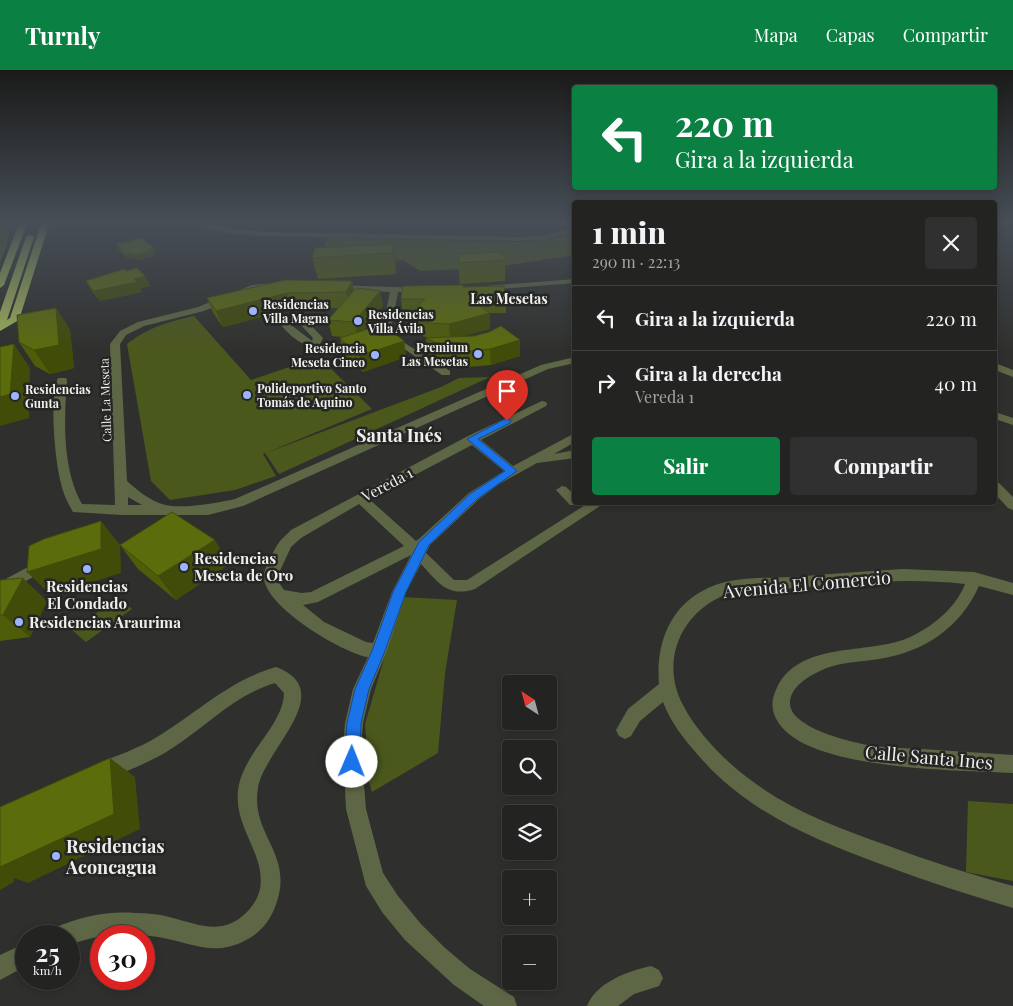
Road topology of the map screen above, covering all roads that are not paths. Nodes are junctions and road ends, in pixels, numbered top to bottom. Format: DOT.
graph roads {
  1 [pos="8,265"];
  2 [pos="21,265"];
  3 [pos="32,265"];
  4 [pos="572,282"];
  5 [pos="291,284"];
  6 [pos="0,285"];
  7 [pos="327,286"];
  8 [pos="478,288"];
  9 [pos="435,290"];
  10 [pos="394,291"];
  11 [pos="0,327"];
  12 [pos="378,336"];
  13 [pos="315,345"];
  14 [pos="572,361"];
  15 [pos="997,367"];
  16 [pos="446,373"];
  17 [pos="1013,374"];
  18 [pos="62,380"];
  19 [pos="542,404"];
  20 [pos="997,416"];
  21 [pos="1013,422"];
  22 [pos="472,439"];
  23 [pos="572,439"];
  24 [pos="572,454"];
  25 [pos="532,461"];
  26 [pos="512,471"];
  27 [pos="121,482"];
  28 [pos="997,488"];
  29 [pos="562,490"];
  30 [pos="360,498"];
  31 [pos="572,499"];
  32 [pos="578,505"];
  33 [pos="1013,505"];
  34 [pos="159,508"];
  35 [pos="122,510"];
  36 [pos="420,548"];
  37 [pos="60,557"];
  38 [pos="974,578"];
  39 [pos="0,589"];
  40 [pos="1013,589"];
  41 [pos="280,595"];
  42 [pos="379,651"];
  43 [pos="667,688"];
  44 [pos="625,730"];
  45 [pos="1013,764"];
  46 [pos="83,780"];
  47 [pos="1013,896"];
  48 [pos="80,931"];
  49 [pos="15,960"];
  50 [pos="0,968"];
  51 [pos="651,978"];
  52 [pos="505,1006"];
  53 [pos="599,1006"];
  1 -- 6 [label="highway"];
  2 -- 11 [label="highway"];
  3 -- 11 [label="highway"];
  4 -- 8 [label="street"];
  5 -- 27 [label="street, Calle La Meseta"];
  7 -- 10 [label="street"];
  9 -- 10 [label="street"];
  10 -- 12 [label="street"];
  12 -- 13 [label="street"];
  12 -- 16 [label="street"];
  14 -- 34 [label="street"];
  15 -- 17 [label="street"];
  18 -- 35 [label="street"];
  19 -- 22 [label="street, Vereda 1"];
  20 -- 21 [label="street"];
  22 -- 26 [label="street"];
  22 -- 30 [label="street, Vereda 1"];
  23 -- 25 [label="street"];
  24 -- 25 [label="street"];
  25 -- 26 [label="street"];
  26 -- 36 [label="street"];
  27 -- 34 [label="street"];
  27 -- 35 [label="street, Calle La Meseta"];
  28 -- 33 [label="street"];
  29 -- 31 [label="street"];
  30 -- 36 [label="street"];
  30 -- 41 [label="street, Vereda 1"];
  32 -- 36 [label="street"];
  34 -- 35 [label="street"];
  36 -- 41 [label="street"];
  36 -- 42 [label="street"];
  37 -- 39 [label="street"];
  38 -- 40 [label="street, Avenida El Comercio"];
  38 -- 43 [label="street, Avenida El Comercio"];
  38 -- 45 [label="street, Calle Santa Ines"];
  41 -- 42 [label="street"];
  42 -- 52 [label="street"];
  43 -- 44 [label="street"];
  43 -- 47 [label="street, Avenida El Comercio"];
  46 -- 48 [label="street"];
  49 -- 50 [label="street"];
  51 -- 53 [label="street"];
}
